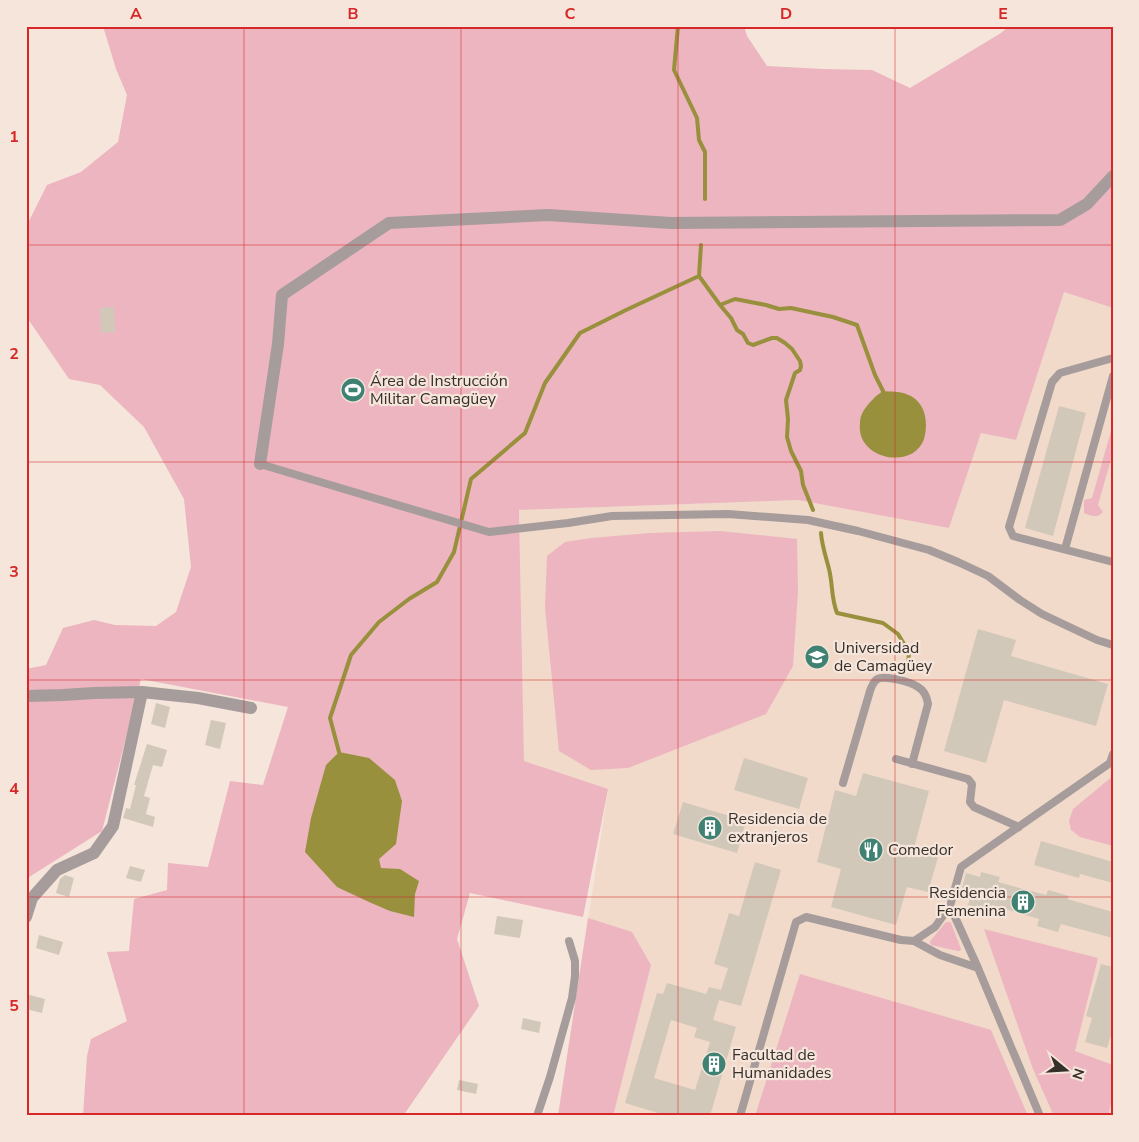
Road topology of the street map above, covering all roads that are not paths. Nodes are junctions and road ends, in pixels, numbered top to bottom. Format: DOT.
graph roads {
  1 [pos="1113,176"];
  2 [pos="1113,358"];
  3 [pos="1113,376"];
  4 [pos="260,464"];
  5 [pos="1065,549"];
  6 [pos="1113,562"];
  7 [pos="1113,645"];
  8 [pos="142,692"];
  9 [pos="26,696"];
  10 [pos="251,708"];
  11 [pos="1113,754"];
  12 [pos="896,759"];
  13 [pos="912,764"];
  14 [pos="843,783"];
  15 [pos="1018,827"];
  16 [pos="950,906"];
  17 [pos="26,917"];
  18 [pos="569,941"];
  19 [pos="914,942"];
  20 [pos="978,968"];
  21 [pos="537,1116"];
  22 [pos="740,1116"];
  23 [pos="1040,1116"];
  1 -- 4 [label="street"];
  2 -- 5 [label="lane"];
  3 -- 5 [label="lane"];
  4 -- 7 [label="lane"];
  5 -- 6 [label="lane"];
  8 -- 9 [label="street"];
  8 -- 10 [label="street"];
  8 -- 17 [label="street"];
  11 -- 15 [label="lane"];
  12 -- 13 [label="lane"];
  13 -- 14 [label="lane"];
  13 -- 15 [label="lane"];
  15 -- 16 [label="lane"];
  16 -- 19 [label="lane"];
  16 -- 20 [label="lane"];
  18 -- 21 [label="lane"];
  19 -- 20 [label="lane"];
  19 -- 22 [label="lane"];
  20 -- 23 [label="lane"];
}
